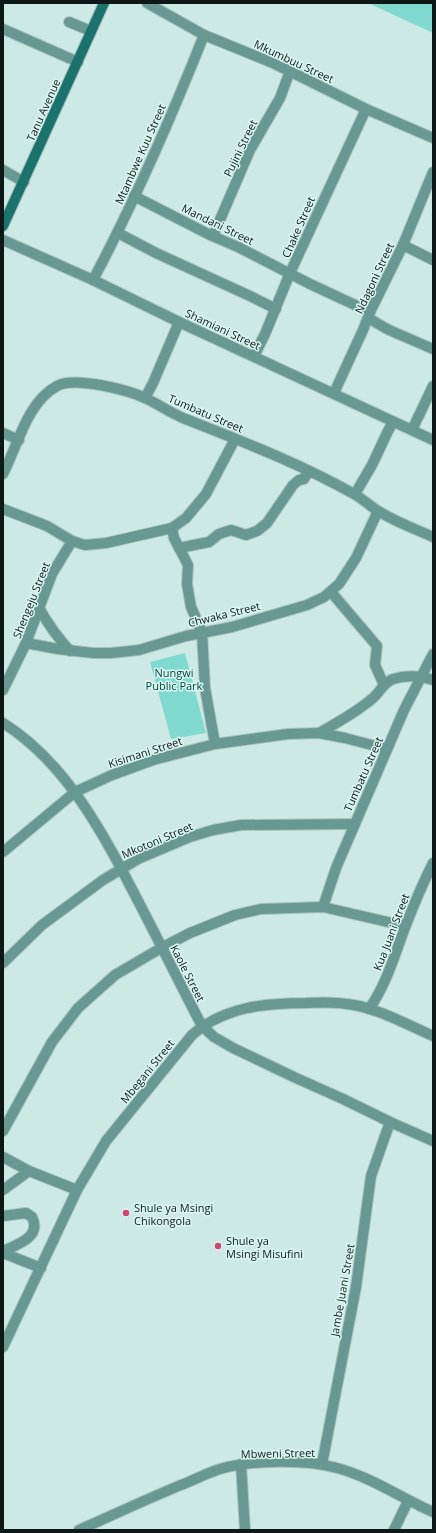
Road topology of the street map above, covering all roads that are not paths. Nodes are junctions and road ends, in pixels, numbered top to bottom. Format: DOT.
graph roads {
  1 [pos="104,3"];
  2 [pos="147,3"];
  3 [pos="69,22"];
  4 [pos="3,28"];
  5 [pos="91,31"];
  6 [pos="204,35"];
  7 [pos="78,62"];
  8 [pos="290,71"];
  9 [pos="366,109"];
  10 [pos="433,138"];
  11 [pos="3,170"];
  12 [pos="433,172"];
  13 [pos="24,182"];
  14 [pos="134,196"];
  15 [pos="3,226"];
  16 [pos="118,233"];
  17 [pos="213,236"];
  18 [pos="3,240"];
  19 [pos="403,245"];
  20 [pos="433,260"];
  21 [pos="290,273"];
  22 [pos="92,280"];
  23 [pos="276,309"];
  24 [pos="369,315"];
  25 [pos="179,322"];
  26 [pos="433,349"];
  27 [pos="254,356"];
  28 [pos="432,391"];
  29 [pos="334,393"];
  30 [pos="145,398"];
  31 [pos="393,422"];
  32 [pos="412,430"];
  33 [pos="3,433"];
  34 [pos="236,439"];
  35 [pos="19,440"];
  36 [pos="433,440"];
  37 [pos="308,472"];
  38 [pos="3,474"];
  39 [pos="355,494"];
  40 [pos="3,509"];
  41 [pos="378,511"];
  42 [pos="172,528"];
  43 [pos="433,537"];
  44 [pos="72,541"];
  45 [pos="179,548"];
  46 [pos="331,592"];
  47 [pos="39,608"];
  48 [pos="202,632"];
  49 [pos="26,643"];
  50 [pos="70,650"];
  51 [pos="433,654"];
  52 [pos="421,677"];
  53 [pos="433,680"];
  54 [pos="384,685"];
  55 [pos="3,690"];
  56 [pos="3,722"];
  57 [pos="319,733"];
  58 [pos="215,744"];
  59 [pos="387,749"];
  60 [pos="75,792"];
  61 [pos="354,824"];
  62 [pos="3,852"];
  63 [pos="433,863"];
  64 [pos="121,868"];
  65 [pos="323,906"];
  66 [pos="405,926"];
  67 [pos="161,948"];
  68 [pos="3,963"];
  69 [pos="369,1009"];
  70 [pos="202,1026"];
  71 [pos="433,1036"];
  72 [pos="390,1122"];
  73 [pos="3,1131"];
  74 [pos="433,1141"];
  75 [pos="3,1157"];
  76 [pos="29,1171"];
  77 [pos="3,1190"];
  78 [pos="76,1190"];
  79 [pos="3,1216"];
  80 [pos="3,1252"];
  81 [pos="41,1268"];
  82 [pos="6,1333"];
  83 [pos="3,1347"];
  84 [pos="241,1464"];
  85 [pos="322,1464"];
  86 [pos="408,1501"];
  87 [pos="433,1512"];
  88 [pos="80,1530"];
  89 [pos="245,1530"];
  90 [pos="394,1530"];
  1 -- 5 [label="street, Tanu Avenue"];
  2 -- 6 [label="street, Mkumbuu Street"];
  3 -- 5 [label="street"];
  4 -- 7 [label="street"];
  5 -- 7 [label="street, Tanu Avenue"];
  6 -- 8 [label="street, Mkumbuu Street"];
  6 -- 14 [label="street, Mtambwe Kuu Street"];
  7 -- 13 [label="street, Tanu Avenue"];
  8 -- 9 [label="street, Mkumbuu Street"];
  8 -- 17 [label="street, Pujini Street"];
  9 -- 10 [label="street, Mkumbuu Street"];
  9 -- 21 [label="street, Chake Street"];
  11 -- 13 [label="street"];
  12 -- 19 [label="street, Ndagoni Street"];
  13 -- 15 [label="street, Tanu Avenue"];
  14 -- 16 [label="street, Mtambwe Kuu Street"];
  14 -- 17 [label="street, Mandani Street"];
  16 -- 22 [label="street, Mtambwe Kuu Street"];
  16 -- 23 [label="street"];
  17 -- 21 [label="street, Mandani Street"];
  18 -- 22 [label="street, Shamiani Street"];
  19 -- 20 [label="street"];
  19 -- 24 [label="street, Ndagoni Street"];
  21 -- 23 [label="street, Chake Street"];
  21 -- 24 [label="street, Mandani Street"];
  22 -- 25 [label="street, Shamiani Street"];
  23 -- 27 [label="street, Chake Street"];
  24 -- 26 [label="street, Mandani Street"];
  24 -- 29 [label="street, Ndagoni Street"];
  25 -- 27 [label="street, Shamiani Street"];
  25 -- 30 [label="street"];
  27 -- 29 [label="street, Shamiani Street"];
  28 -- 32 [label="street"];
  29 -- 31 [label="street, Shamiani Street"];
  30 -- 34 [label="street, Tumbatu Street"];
  30 -- 35 [label="street, Tumbatu Street"];
  31 -- 32 [label="street, Shamiani Street"];
  31 -- 39 [label="street"];
  32 -- 36 [label="street, Shamiani Street"];
  33 -- 35 [label="street"];
  34 -- 37 [label="street, Tumbatu Street"];
  34 -- 42 [label="street"];
  35 -- 38 [label="street, Tumbatu Street"];
  37 -- 39 [label="street, Tumbatu Street"];
  37 -- 45 [label="street"];
  39 -- 41 [label="street, Tumbatu Street"];
  40 -- 44 [label="street"];
  41 -- 43 [label="street, Tumbatu Street"];
  41 -- 46 [label="street, Chwaka Street"];
  42 -- 44 [label="street"];
  42 -- 45 [label="street"];
  44 -- 47 [label="street, Shengeju Street"];
  45 -- 48 [label="street"];
  46 -- 48 [label="street, Chwaka Street"];
  46 -- 54 [label="street"];
  47 -- 49 [label="street, Shengeju Street"];
  47 -- 50 [label="street"];
  48 -- 50 [label="street, Chwaka Street"];
  48 -- 58 [label="street"];
  49 -- 50 [label="street, Chwaka Street"];
  49 -- 55 [label="street, Shengeju Street"];
  51 -- 52 [label="street, Tumbatu Street"];
  52 -- 53 [label="street"];
  52 -- 54 [label="street"];
  52 -- 59 [label="street, Tumbatu Street"];
  54 -- 57 [label="street"];
  56 -- 60 [label="street, Kaole Street"];
  57 -- 58 [label="street, Kisimani Street"];
  57 -- 59 [label="street, Kisimani Street"];
  58 -- 60 [label="street, Kisimani Street"];
  59 -- 61 [label="street, Tumbatu Street"];
  60 -- 62 [label="street, Kisimani Street"];
  60 -- 64 [label="street, Kaole Street"];
  61 -- 64 [label="street, Mkotoni Street"];
  61 -- 65 [label="street, Tumbatu Street"];
  63 -- 66 [label="street, Kua Juani Street"];
  64 -- 67 [label="street, Kaole Street"];
  64 -- 68 [label="street, Mkotoni Street"];
  65 -- 66 [label="street"];
  65 -- 67 [label="street"];
  66 -- 69 [label="street, Kua Juani Street"];
  67 -- 70 [label="street, Kaole Street"];
  67 -- 73 [label="street"];
  69 -- 70 [label="street, Mbegani Street"];
  69 -- 71 [label="street, Mbegani Street"];
  70 -- 72 [label="street, Kaole Street"];
  70 -- 78 [label="street, Mbegani Street"];
  72 -- 74 [label="street, Kaole Street"];
  72 -- 85 [label="street, Jambe Juani Street"];
  75 -- 76 [label="street"];
  76 -- 77 [label="street"];
  76 -- 78 [label="street"];
  78 -- 81 [label="street, Mbegani Street"];
  79 -- 80 [label="street"];
  80 -- 81 [label="street"];
  81 -- 82 [label="street, Mbegani Street"];
  82 -- 83 [label="street, Mbegani Street"];
  84 -- 85 [label="street, Mbweni Street"];
  84 -- 88 [label="street, Mbweni Street"];
  84 -- 89 [label="street"];
  85 -- 86 [label="street, Mbweni Street"];
  86 -- 87 [label="street, Mbweni Street"];
  86 -- 90 [label="street"];
}
